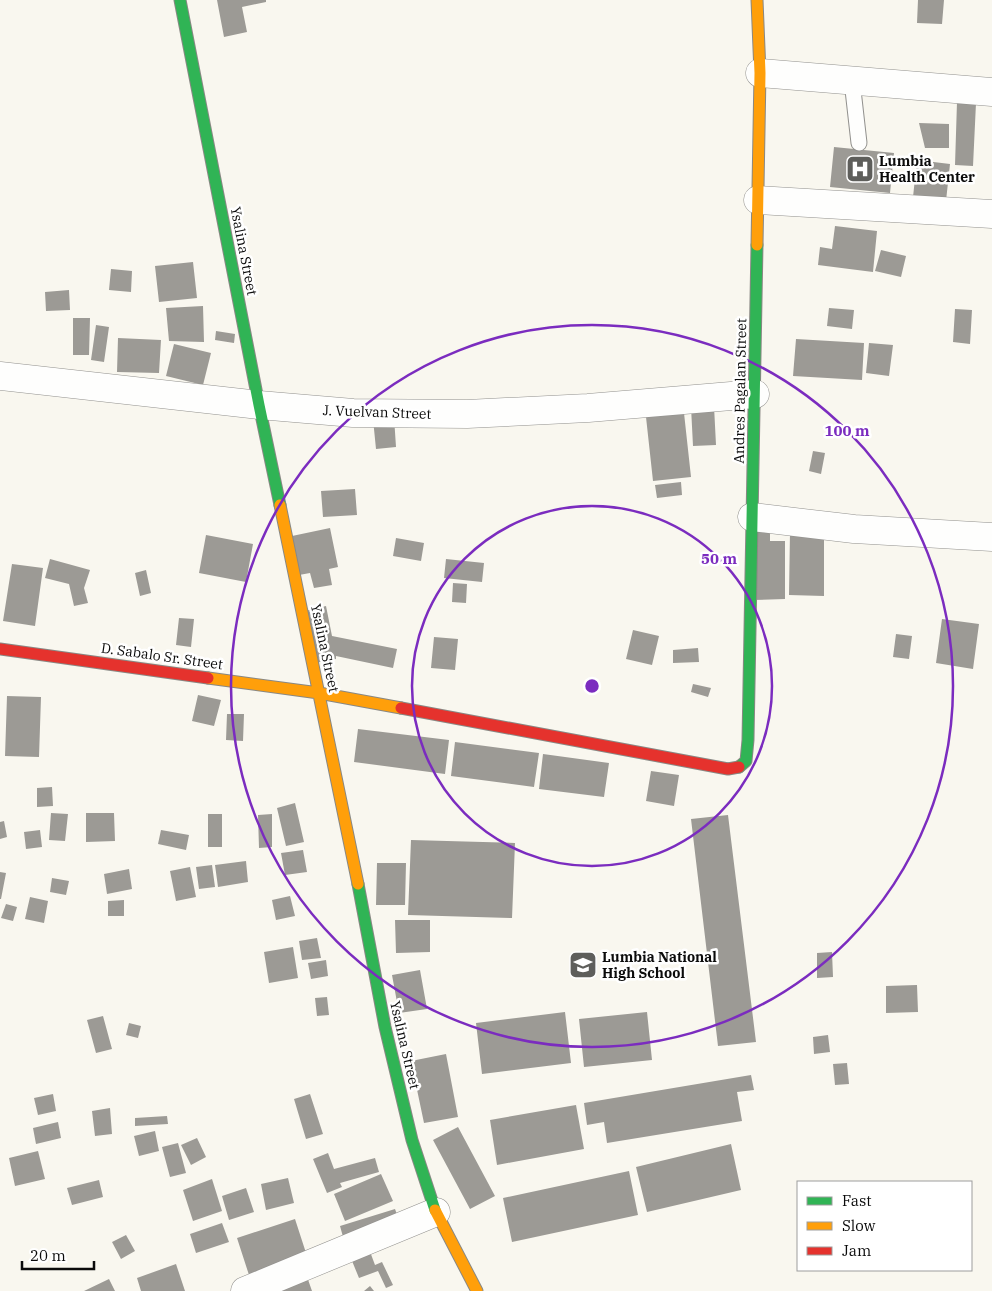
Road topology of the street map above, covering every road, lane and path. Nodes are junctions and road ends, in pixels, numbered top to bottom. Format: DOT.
graph roads {
  1 [pos="180,0"];
  2 [pos="757,0"];
  3 [pos="760,73"];
  4 [pos="852,81"];
  5 [pos="992,92"];
  6 [pos="858,143"];
  7 [pos="758,200"];
  8 [pos="992,214"];
  9 [pos="0,376"];
  10 [pos="755,394"];
  11 [pos="258,405"];
  12 [pos="752,517"];
  13 [pos="992,537"];
  14 [pos="0,649"];
  15 [pos="319,693"];
  16 [pos="728,769"];
  17 [pos="436,1212"];
  18 [pos="245,1291"];
  19 [pos="477,1291"];
  1 -- 11 [label="street, Ysalina Street"];
  2 -- 3 [label="street, Andres Pagalan Street"];
  3 -- 4 [label="street"];
  3 -- 7 [label="street, Andres Pagalan Street"];
  4 -- 5 [label="street"];
  4 -- 6 [label="lane"];
  7 -- 8 [label="street"];
  7 -- 10 [label="street, Andres Pagalan Street"];
  9 -- 11 [label="street, J. Vuelvan Street"];
  10 -- 11 [label="street, J. Vuelvan Street"];
  10 -- 12 [label="street, Andres Pagalan Street"];
  11 -- 15 [label="street, Ysalina Street"];
  12 -- 13 [label="street"];
  12 -- 16 [label="street, Andres Pagalan Street"];
  14 -- 15 [label="street, D. Sabalo Sr. Street"];
  15 -- 16 [label="street, D. Sabalo Sr. Street"];
  15 -- 17 [label="street, Ysalina Street"];
  17 -- 18 [label="street"];
  17 -- 19 [label="street, Ysalina Street"];
}
